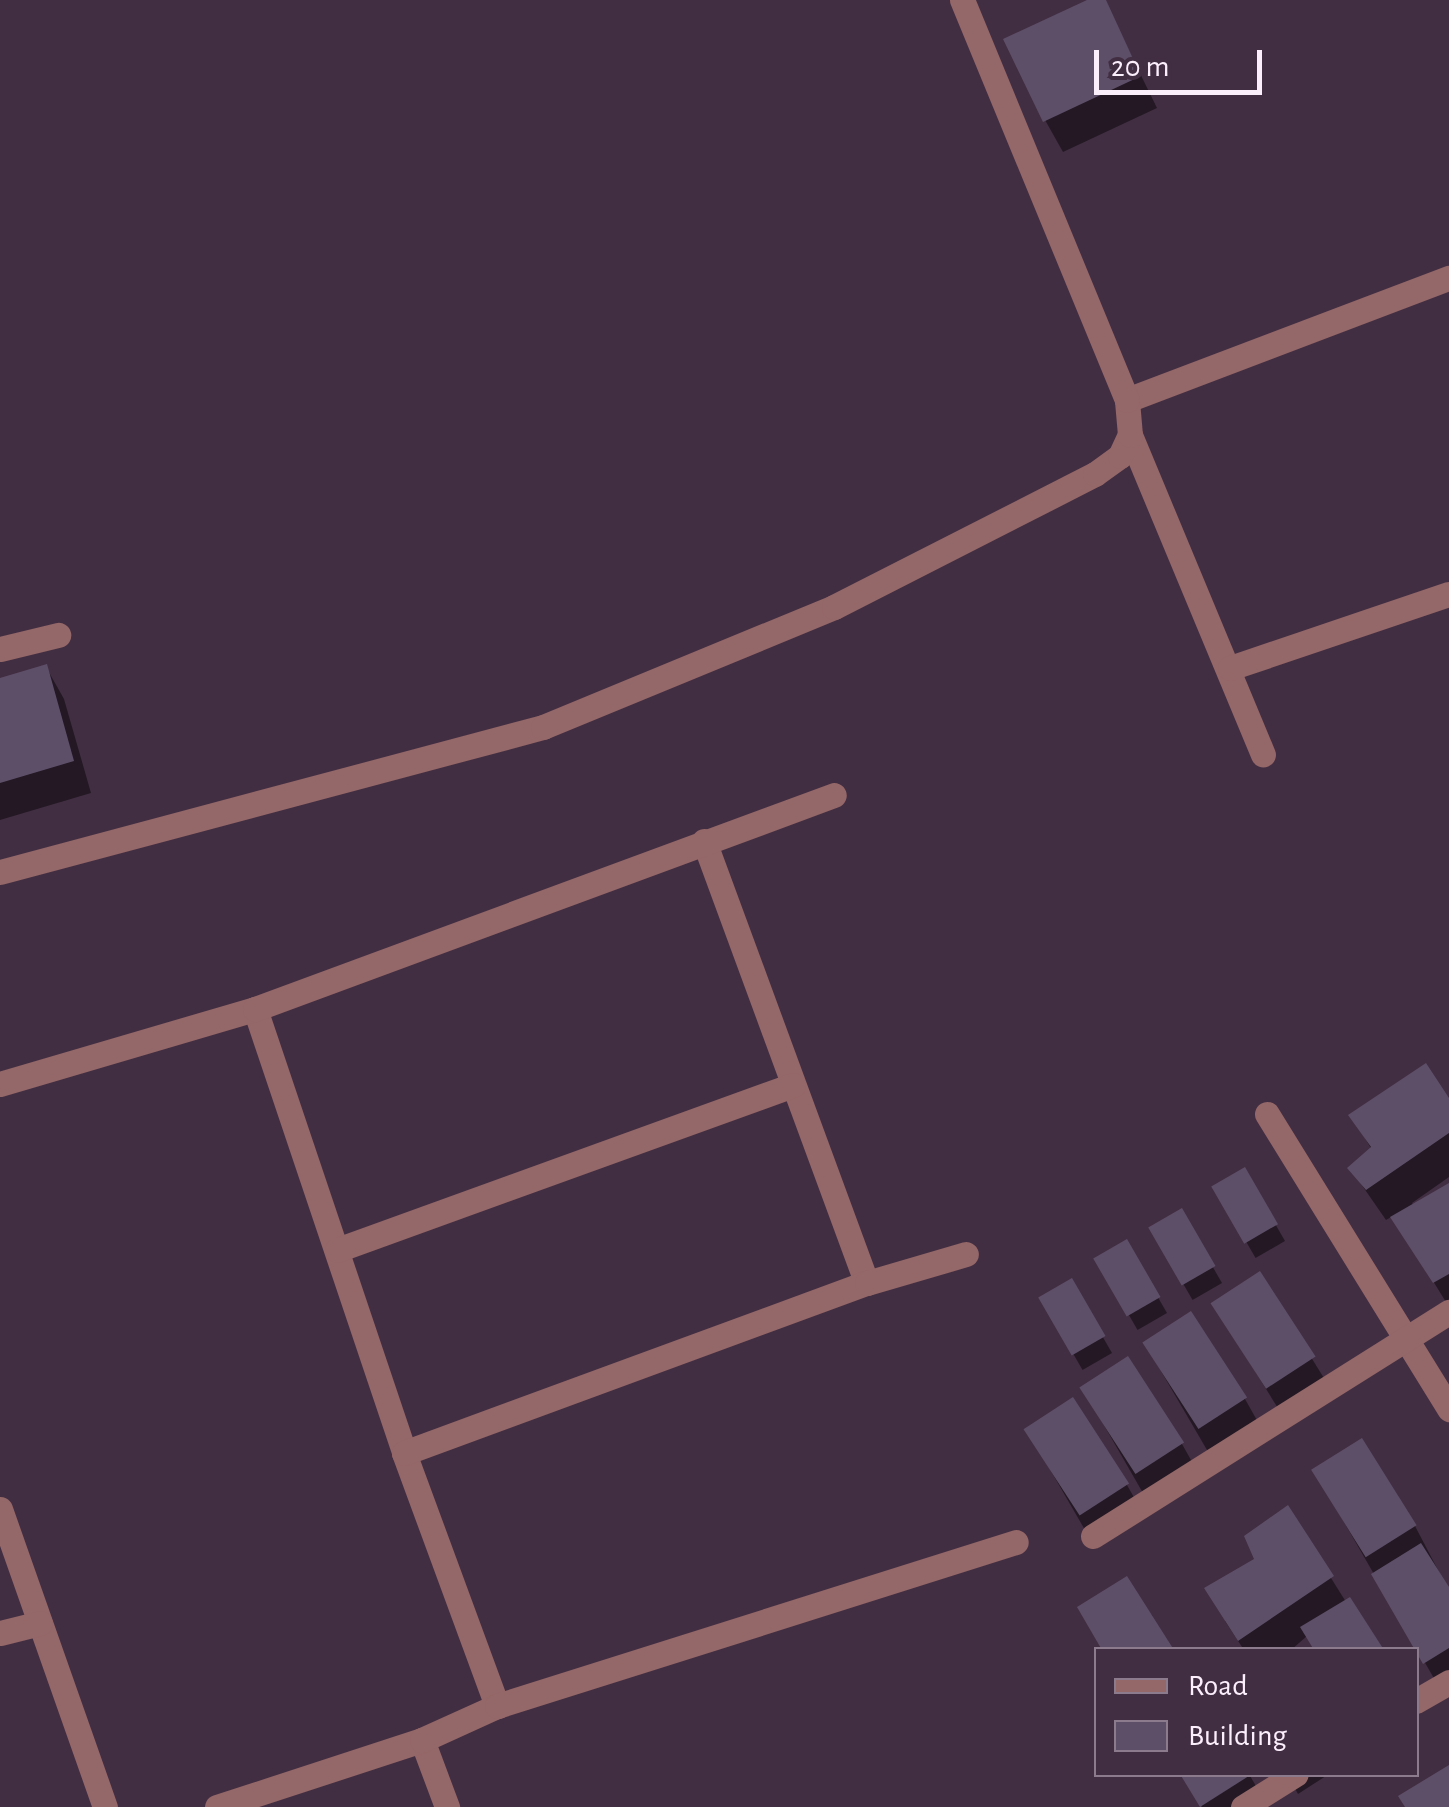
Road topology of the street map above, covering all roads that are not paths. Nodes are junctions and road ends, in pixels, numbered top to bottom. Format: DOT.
graph roads {
  1 [pos="962,0"];
  2 [pos="1449,278"];
  3 [pos="1127,400"];
  4 [pos="1130,435"];
  5 [pos="1449,594"];
  6 [pos="58,634"];
  7 [pos="0,649"];
  8 [pos="1230,668"];
  9 [pos="1263,754"];
  10 [pos="834,795"];
  11 [pos="704,841"];
  12 [pos="0,872"];
  13 [pos="255,1010"];
  14 [pos="0,1084"];
  15 [pos="794,1085"];
  16 [pos="1267,1114"];
  17 [pos="338,1250"];
  18 [pos="966,1254"];
  19 [pos="867,1283"];
  20 [pos="1449,1312"];
  21 [pos="1407,1340"];
  22 [pos="1449,1409"];
  23 [pos="404,1453"];
  24 [pos="0,1509"];
  25 [pos="1094,1536"];
  26 [pos="1016,1542"];
  27 [pos="40,1622"];
  28 [pos="0,1634"];
  29 [pos="1449,1682"];
  30 [pos="1419,1699"];
  31 [pos="497,1706"];
  32 [pos="422,1740"];
  33 [pos="1291,1777"];
  34 [pos="105,1807"];
  35 [pos="217,1807"];
  36 [pos="447,1807"];
  37 [pos="1242,1807"];
  1 -- 3 [label="street"];
  2 -- 3 [label="street"];
  3 -- 4 [label="street"];
  4 -- 8 [label="street"];
  4 -- 12 [label="street"];
  5 -- 8 [label="street"];
  6 -- 7 [label="street"];
  8 -- 9 [label="street"];
  10 -- 11 [label="street"];
  11 -- 13 [label="street"];
  11 -- 15 [label="street"];
  13 -- 14 [label="street"];
  13 -- 17 [label="street"];
  15 -- 17 [label="street"];
  15 -- 19 [label="street"];
  16 -- 21 [label="street"];
  17 -- 23 [label="street"];
  18 -- 19 [label="street"];
  19 -- 23 [label="street"];
  20 -- 21 [label="street"];
  21 -- 22 [label="street"];
  21 -- 25 [label="street"];
  23 -- 31 [label="street"];
  24 -- 27 [label="street"];
  26 -- 31 [label="street"];
  27 -- 28 [label="street"];
  27 -- 34 [label="street"];
  29 -- 30 [label="street"];
  31 -- 32 [label="street"];
  32 -- 35 [label="street"];
  32 -- 36 [label="street"];
  33 -- 37 [label="street"];
}
